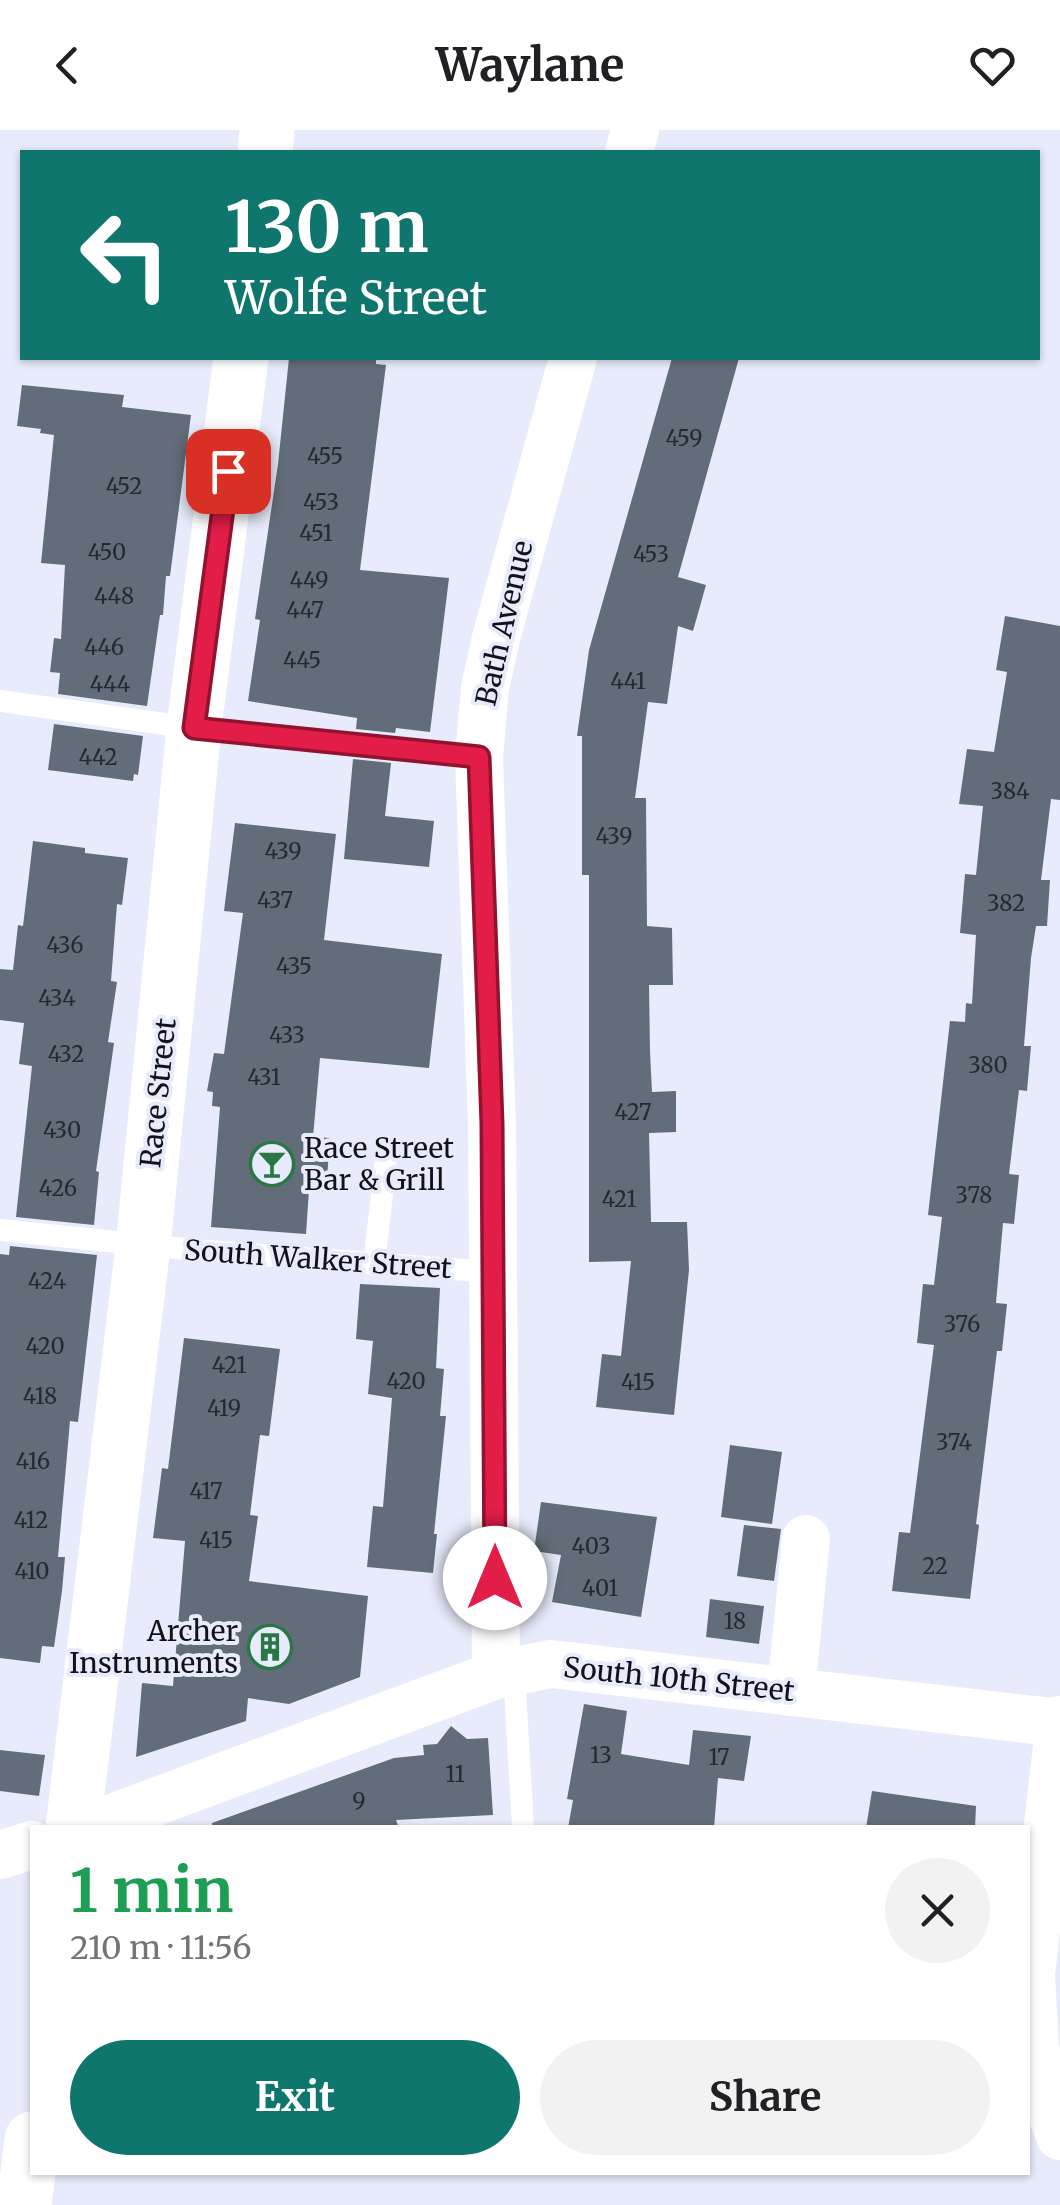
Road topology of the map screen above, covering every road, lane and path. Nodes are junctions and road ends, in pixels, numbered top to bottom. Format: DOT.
graph roads {
  1 [pos="241,360"];
  2 [pos="572,360"];
  3 [pos="0,702"];
  4 [pos="194,728"];
  5 [pos="479,757"];
  6 [pos="386,1158"];
  7 [pos="0,1230"];
  8 [pos="143,1246"];
  9 [pos="374,1265"];
  10 [pos="493,1272"];
  11 [pos="806,1539"];
  12 [pos="505,1673"];
  13 [pos="791,1692"];
  14 [pos="1060,1721"];
  15 [pos="73,1825"];
  16 [pos="93,1825"];
  17 [pos="523,1825"];
  18 [pos="30,1846"];
  19 [pos="0,1855"];
  20 [pos="1060,2136"];
  21 [pos="30,2156"];
  22 [pos="24,2205"];
  1 -- 4 [label="main road, Race Street"];
  2 -- 5 [label="street, Bath Avenue"];
  3 -- 4 [label="lane"];
  4 -- 5 [label="lane"];
  4 -- 8 [label="main road, Race Street"];
  5 -- 10 [label="street, Bath Avenue"];
  6 -- 9 [label="lane"];
  7 -- 8 [label="lane, South Walker Street"];
  8 -- 9 [label="lane, South Walker Street"];
  8 -- 15 [label="main road, Race Street"];
  9 -- 10 [label="lane, South Walker Street"];
  10 -- 12 [label="street, Bath Avenue"];
  11 -- 13 [label="street"];
  12 -- 13 [label="street, South 10th Street"];
  12 -- 16 [label="street, South 10th Street"];
  12 -- 17 [label="lane, Bath Avenue"];
  13 -- 14 [label="street, South 10th Street"];
  14 -- 20 [label="street"];
  18 -- 19 [label="street"];
  21 -- 22 [label="main road"];
}
